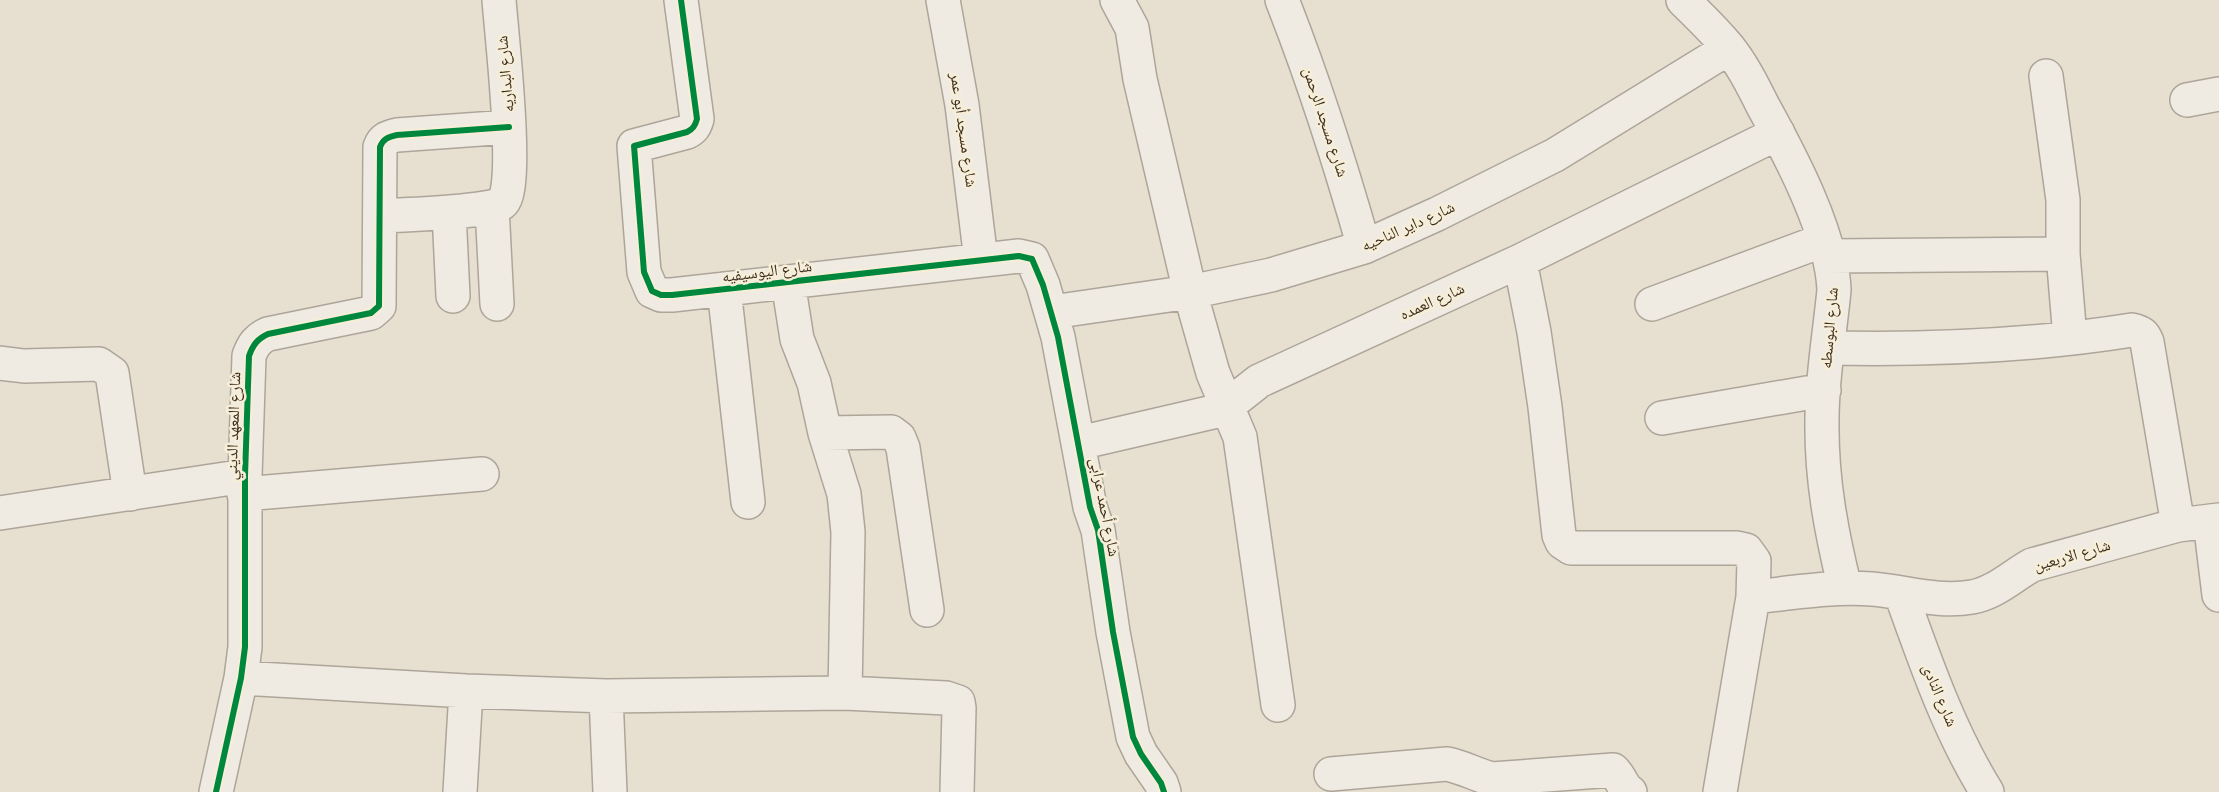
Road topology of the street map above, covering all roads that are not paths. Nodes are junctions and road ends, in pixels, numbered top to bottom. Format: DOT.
graph roads {
  1 [pos="499,0"];
  2 [pos="681,0"];
  3 [pos="943,0"];
  4 [pos="1117,0"];
  5 [pos="1282,0"];
  6 [pos="1683,0"];
  7 [pos="1729,48"];
  8 [pos="2046,76"];
  9 [pos="2219,94"];
  10 [pos="2187,100"];
  11 [pos="509,128"];
  12 [pos="1778,133"];
  13 [pos="492,207"];
  14 [pos="449,212"];
  15 [pos="380,216"];
  16 [pos="1364,247"];
  17 [pos="1827,248"];
  18 [pos="2063,254"];
  19 [pos="1032,259"];
  20 [pos="981,260"];
  21 [pos="1520,261"];
  22 [pos="788,282"];
  23 [pos="724,289"];
  24 [pos="1190,292"];
  25 [pos="453,296"];
  26 [pos="497,304"];
  27 [pos="1652,304"];
  28 [pos="1052,312"];
  29 [pos="2070,338"];
  30 [pos="1829,348"];
  31 [pos="0,363"];
  32 [pos="1824,390"];
  33 [pos="1226,407"];
  34 [pos="1662,418"];
  35 [pos="825,433"];
  36 [pos="1079,443"];
  37 [pos="482,474"];
  38 [pos="245,485"];
  39 [pos="130,494"];
  40 [pos="748,502"];
  41 [pos="0,513"];
  42 [pos="2215,521"];
  43 [pos="2178,525"];
  44 [pos="1845,588"];
  45 [pos="1901,594"];
  46 [pos="2219,595"];
  47 [pos="1752,597"];
  48 [pos="927,610"];
  49 [pos="241,678"];
  50 [pos="466,692"];
  51 [pos="845,693"];
  52 [pos="606,696"];
  53 [pos="1278,705"];
  54 [pos="1330,774"];
  55 [pos="216,792"];
  56 [pos="460,792"];
  57 [pos="610,792"];
  58 [pos="957,792"];
  59 [pos="1164,792"];
  60 [pos="1630,792"];
  61 [pos="1720,792"];
  62 [pos="1987,792"];
  1 -- 11 [label="street, شارع البداريه"];
  2 -- 23 [label="street, شارع اليوسيفيه"];
  3 -- 20 [label="street, شارع مسجد أبو عمر"];
  4 -- 24 [label="street"];
  5 -- 16 [label="street, شارع مسجد الرحمن"];
  6 -- 7 [label="street, شارع البوسطه"];
  7 -- 12 [label="street, شارع البوسطه"];
  7 -- 16 [label="street, شارع داير الناحيه"];
  8 -- 18 [label="street"];
  9 -- 10 [label="street"];
  11 -- 13 [label="street, شارع البداريه"];
  11 -- 15 [label="street, شارع المعهد الديني"];
  12 -- 17 [label="street, شارع البوسطه"];
  12 -- 21 [label="street, شارع العمده"];
  13 -- 14 [label="street"];
  13 -- 26 [label="street"];
  14 -- 15 [label="street"];
  14 -- 25 [label="street"];
  15 -- 38 [label="street, شارع المعهد الديني"];
  16 -- 24 [label="street, شارع داير الناحيه"];
  17 -- 18 [label="street"];
  17 -- 27 [label="street"];
  17 -- 30 [label="street, شارع البوسطه"];
  18 -- 29 [label="street"];
  19 -- 20 [label="street, شارع اليوسيفيه"];
  19 -- 28 [label="street, شارع أحمد عرابى"];
  20 -- 22 [label="street, شارع اليوسيفيه"];
  21 -- 33 [label="street, شارع العمده"];
  21 -- 47 [label="street"];
  22 -- 23 [label="street, شارع اليوسيفيه"];
  22 -- 35 [label="street"];
  23 -- 40 [label="street"];
  24 -- 28 [label="street, شارع داير الناحيه"];
  24 -- 33 [label="street"];
  28 -- 36 [label="street, شارع أحمد عرابى"];
  29 -- 30 [label="street"];
  29 -- 43 [label="street"];
  30 -- 32 [label="street, شارع البوسطه"];
  31 -- 39 [label="street"];
  32 -- 34 [label="street"];
  32 -- 44 [label="street, شارع البوسطه"];
  33 -- 36 [label="street, شارع العمده"];
  33 -- 53 [label="street"];
  35 -- 48 [label="street"];
  35 -- 51 [label="street"];
  36 -- 59 [label="street, شارع أحمد عرابى"];
  37 -- 38 [label="street"];
  38 -- 39 [label="street"];
  38 -- 49 [label="street, شارع المعهد الديني"];
  39 -- 41 [label="street"];
  42 -- 43 [label="street, شارع الاربعين"];
  42 -- 46 [label="street"];
  43 -- 45 [label="street, شارع الاربعين"];
  44 -- 45 [label="street, شارع الاربعين"];
  44 -- 47 [label="street, شارع الاربعين"];
  45 -- 62 [label="street, شارع النادى"];
  47 -- 61 [label="street"];
  49 -- 50 [label="street"];
  49 -- 55 [label="street, شارع المعهد الديني"];
  50 -- 52 [label="street"];
  50 -- 56 [label="street"];
  51 -- 52 [label="street"];
  51 -- 58 [label="street"];
  52 -- 57 [label="street"];
  54 -- 60 [label="street"];
}
